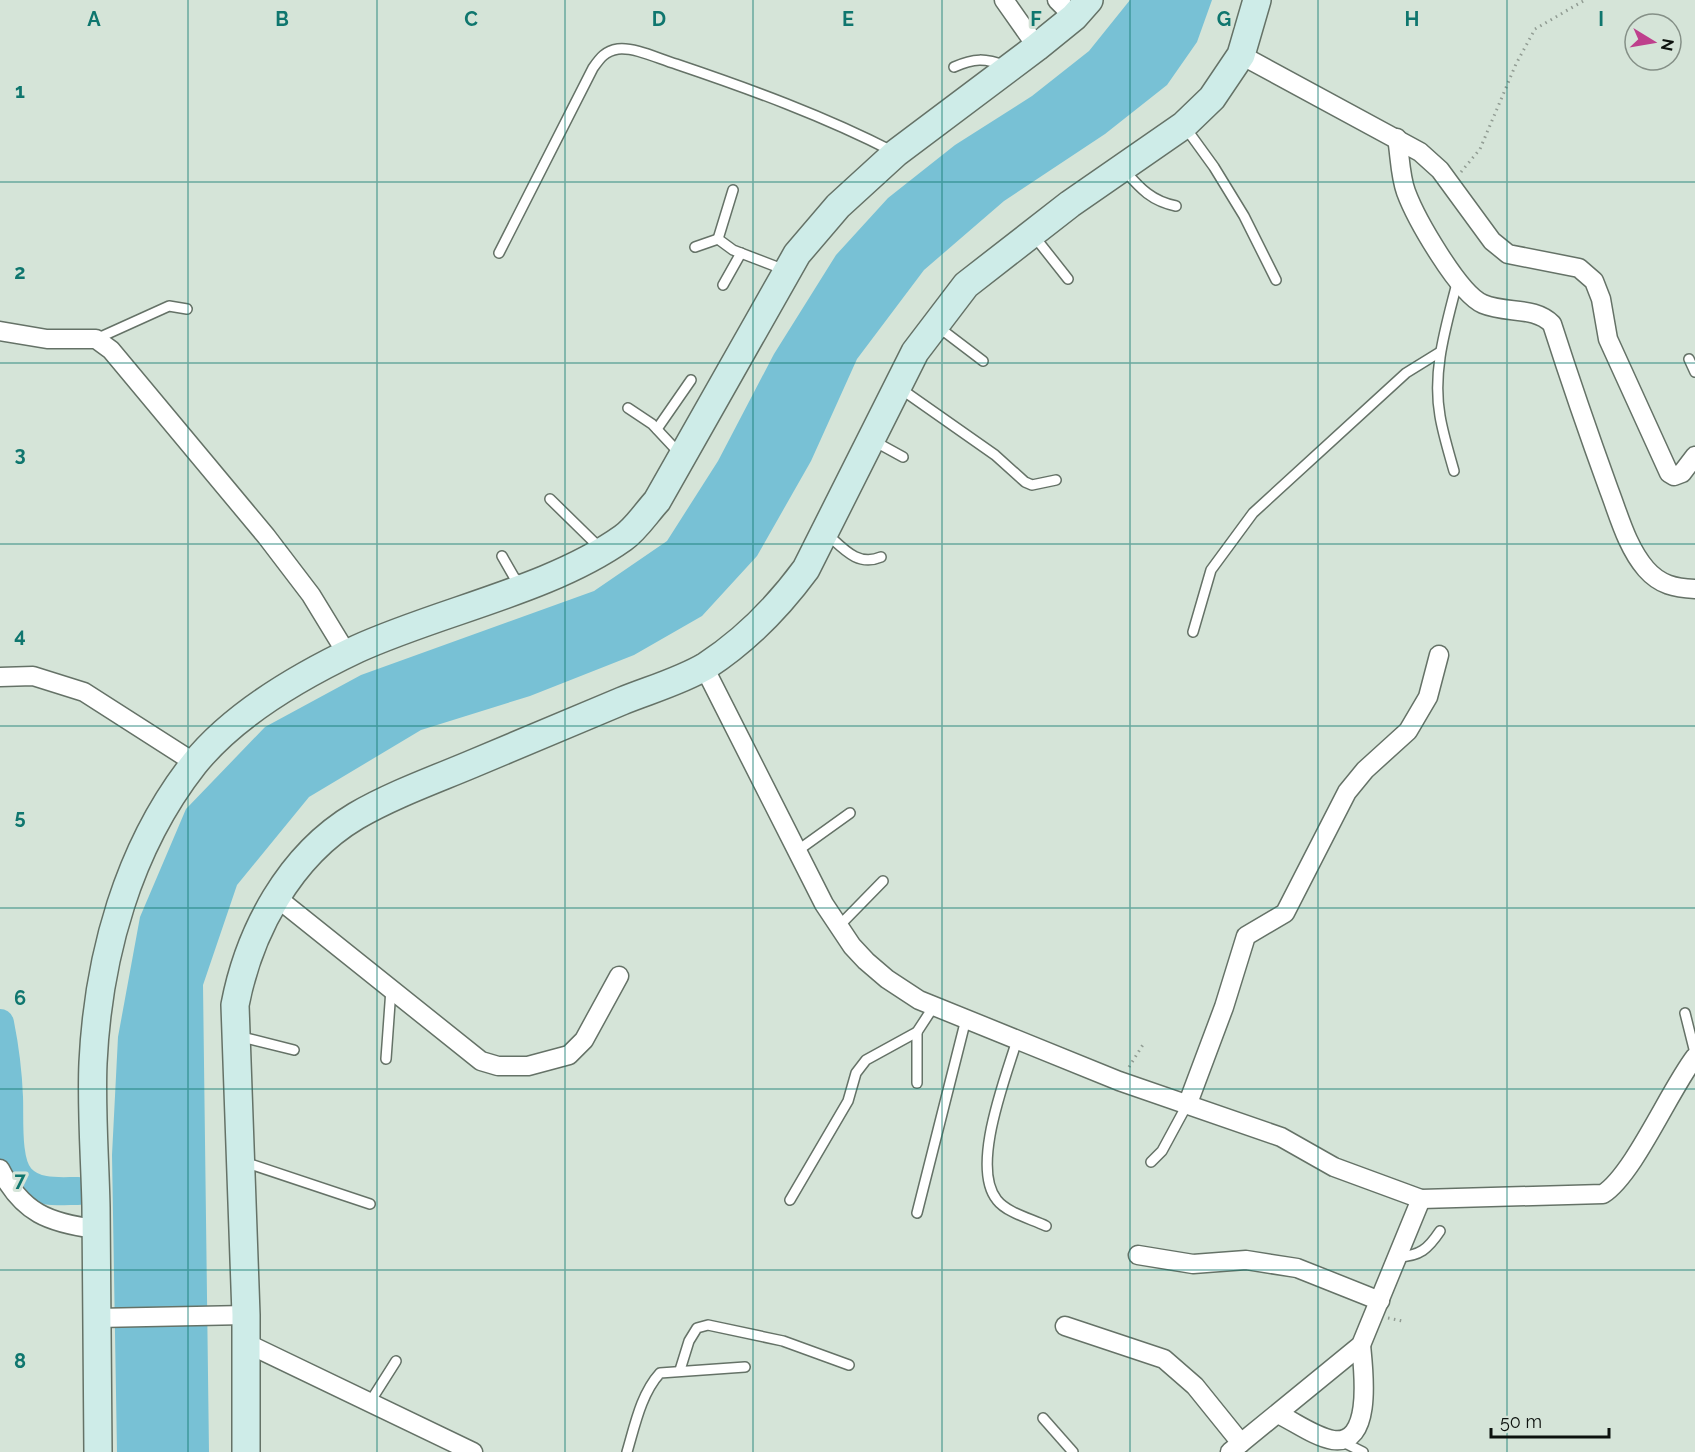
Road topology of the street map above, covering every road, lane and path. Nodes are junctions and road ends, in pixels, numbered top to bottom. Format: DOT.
graph roads {
  1 [pos="1004,0"];
  2 [pos="1257,0"];
  3 [pos="1585,0"];
  4 [pos="1073,6"];
  5 [pos="1037,47"];
  6 [pos="1241,55"];
  7 [pos="954,67"];
  8 [pos="1011,68"];
  9 [pos="1184,126"];
  10 [pos="1397,138"];
  11 [pos="896,153"];
  12 [pos="1123,168"];
  13 [pos="1451,184"];
  14 [pos="733,190"];
  15 [pos="1176,206"];
  16 [pos="1032,234"];
  17 [pos="718,239"];
  18 [pos="695,248"];
  19 [pos="741,253"];
  20 [pos="499,254"];
  21 [pos="788,271"];
  22 [pos="1068,279"];
  23 [pos="1276,280"];
  24 [pos="1457,283"];
  25 [pos="723,285"];
  26 [pos="187,309"];
  27 [pos="936,325"];
  28 [pos="0,331"];
  29 [pos="96,339"];
  30 [pos="1440,352"];
  31 [pos="1689,359"];
  32 [pos="983,361"];
  33 [pos="1695,372"];
  34 [pos="691,380"];
  35 [pos="896,386"];
  36 [pos="628,408"];
  37 [pos="657,429"];
  38 [pos="870,439"];
  39 [pos="1695,456"];
  40 [pos="903,457"];
  41 [pos="683,458"];
  42 [pos="1454,471"];
  43 [pos="1056,480"];
  44 [pos="550,499"];
  45 [pos="826,532"];
  46 [pos="603,550"];
  47 [pos="502,556"];
  48 [pos="881,557"];
  49 [pos="524,586"];
  50 [pos="1695,589"];
  51 [pos="1193,632"];
  52 [pos="347,654"];
  53 [pos="1440,655"];
  54 [pos="704,667"];
  55 [pos="0,677"];
  56 [pos="195,763"];
  57 [pos="850,813"];
  58 [pos="798,851"];
  59 [pos="883,881"];
  60 [pos="276,897"];
  61 [pos="839,926"];
  62 [pos="619,976"];
  63 [pos="391,989"];
  64 [pos="934,1006"];
  65 [pos="1685,1013"];
  66 [pos="966,1019"];
  67 [pos="917,1032"];
  68 [pos="236,1035"];
  69 [pos="1017,1040"];
  70 [pos="1144,1043"];
  71 [pos="294,1050"];
  72 [pos="1695,1055"];
  73 [pos="386,1059"];
  74 [pos="1119,1081"];
  75 [pos="917,1083"];
  76 [pos="1188,1103"];
  77 [pos="240,1161"];
  78 [pos="1151,1162"];
  79 [pos="0,1169"];
  80 [pos="1421,1199"];
  81 [pos="790,1200"];
  82 [pos="370,1204"];
  83 [pos="917,1213"];
  84 [pos="1046,1226"];
  85 [pos="96,1229"];
  86 [pos="1440,1231"];
  87 [pos="1138,1255"];
  88 [pos="1398,1257"];
  89 [pos="1380,1301"];
  90 [pos="246,1315"];
  91 [pos="97,1318"];
  92 [pos="1065,1326"];
  93 [pos="246,1342"];
  94 [pos="1361,1345"];
  95 [pos="396,1361"];
  96 [pos="849,1365"];
  97 [pos="746,1367"];
  98 [pos="680,1370"];
  99 [pos="370,1402"];
  100 [pos="1278,1414"];
  101 [pos="1043,1418"];
  102 [pos="1341,1441"];
  103 [pos="1236,1448"];
  104 [pos="98,1452"];
  105 [pos="246,1452"];
  106 [pos="473,1452"];
  107 [pos="627,1452"];
  108 [pos="1073,1452"];
  109 [pos="1364,1452"];
  1 -- 5 [label="street"];
  2 -- 6 [label="street"];
  3 -- 13 [label="path"];
  4 -- 5 [label="street"];
  5 -- 8 [label="street"];
  6 -- 9 [label="street"];
  6 -- 10 [label="street"];
  7 -- 8 [label="lane"];
  8 -- 11 [label="street"];
  9 -- 12 [label="street"];
  9 -- 23 [label="lane"];
  10 -- 13 [label="street"];
  10 -- 24 [label="street"];
  11 -- 20 [label="lane"];
  11 -- 21 [label="street"];
  12 -- 15 [label="lane"];
  12 -- 16 [label="street"];
  13 -- 39 [label="street"];
  14 -- 17 [label="lane"];
  16 -- 22 [label="lane"];
  16 -- 27 [label="street"];
  17 -- 18 [label="lane"];
  17 -- 19 [label="lane"];
  19 -- 21 [label="lane"];
  19 -- 25 [label="lane"];
  21 -- 41 [label="street"];
  24 -- 30 [label="lane"];
  24 -- 50 [label="street"];
  26 -- 29 [label="lane"];
  27 -- 32 [label="lane"];
  27 -- 35 [label="street"];
  28 -- 29 [label="street"];
  29 -- 52 [label="street"];
  30 -- 42 [label="lane"];
  30 -- 51 [label="lane"];
  31 -- 33 [label="lane"];
  34 -- 37 [label="lane"];
  35 -- 38 [label="street"];
  35 -- 43 [label="lane"];
  36 -- 37 [label="lane"];
  37 -- 41 [label="lane"];
  38 -- 40 [label="lane"];
  38 -- 45 [label="street"];
  41 -- 46 [label="street"];
  44 -- 46 [label="lane"];
  45 -- 48 [label="lane"];
  45 -- 54 [label="street"];
  46 -- 49 [label="street"];
  47 -- 49 [label="lane"];
  49 -- 52 [label="street"];
  52 -- 56 [label="street"];
  53 -- 76 [label="street"];
  54 -- 58 [label="street"];
  54 -- 60 [label="street"];
  55 -- 56 [label="street"];
  56 -- 85 [label="street"];
  57 -- 58 [label="lane"];
  58 -- 61 [label="street"];
  59 -- 61 [label="lane"];
  60 -- 63 [label="street"];
  60 -- 68 [label="street"];
  61 -- 64 [label="street"];
  62 -- 63 [label="street"];
  63 -- 73 [label="lane"];
  64 -- 66 [label="street"];
  64 -- 67 [label="lane"];
  65 -- 72 [label="lane"];
  66 -- 69 [label="street"];
  66 -- 83 [label="lane"];
  67 -- 75 [label="lane"];
  67 -- 81 [label="lane"];
  68 -- 71 [label="lane"];
  68 -- 77 [label="street"];
  69 -- 74 [label="street"];
  69 -- 84 [label="lane"];
  70 -- 74 [label="path"];
  72 -- 80 [label="street"];
  74 -- 76 [label="street"];
  76 -- 78 [label="lane"];
  76 -- 80 [label="street"];
  77 -- 82 [label="lane"];
  77 -- 90 [label="street"];
  79 -- 85 [label="street"];
  80 -- 88 [label="street"];
  85 -- 91 [label="street"];
  86 -- 88 [label="lane"];
  87 -- 89 [label="street"];
  88 -- 89 [label="street"];
  89 -- 94 [label="street"];
  90 -- 91 [label="street"];
  90 -- 93 [label="street"];
  91 -- 104 [label="street"];
  92 -- 103 [label="street"];
  93 -- 99 [label="street"];
  93 -- 105 [label="street"];
  94 -- 100 [label="street"];
  94 -- 102 [label="street"];
  95 -- 99 [label="lane"];
  96 -- 98 [label="lane"];
  97 -- 98 [label="lane"];
  98 -- 107 [label="lane"];
  99 -- 106 [label="street"];
  100 -- 102 [label="street"];
  100 -- 103 [label="street"];
  101 -- 108 [label="lane"];
  102 -- 109 [label="lane"];
}
